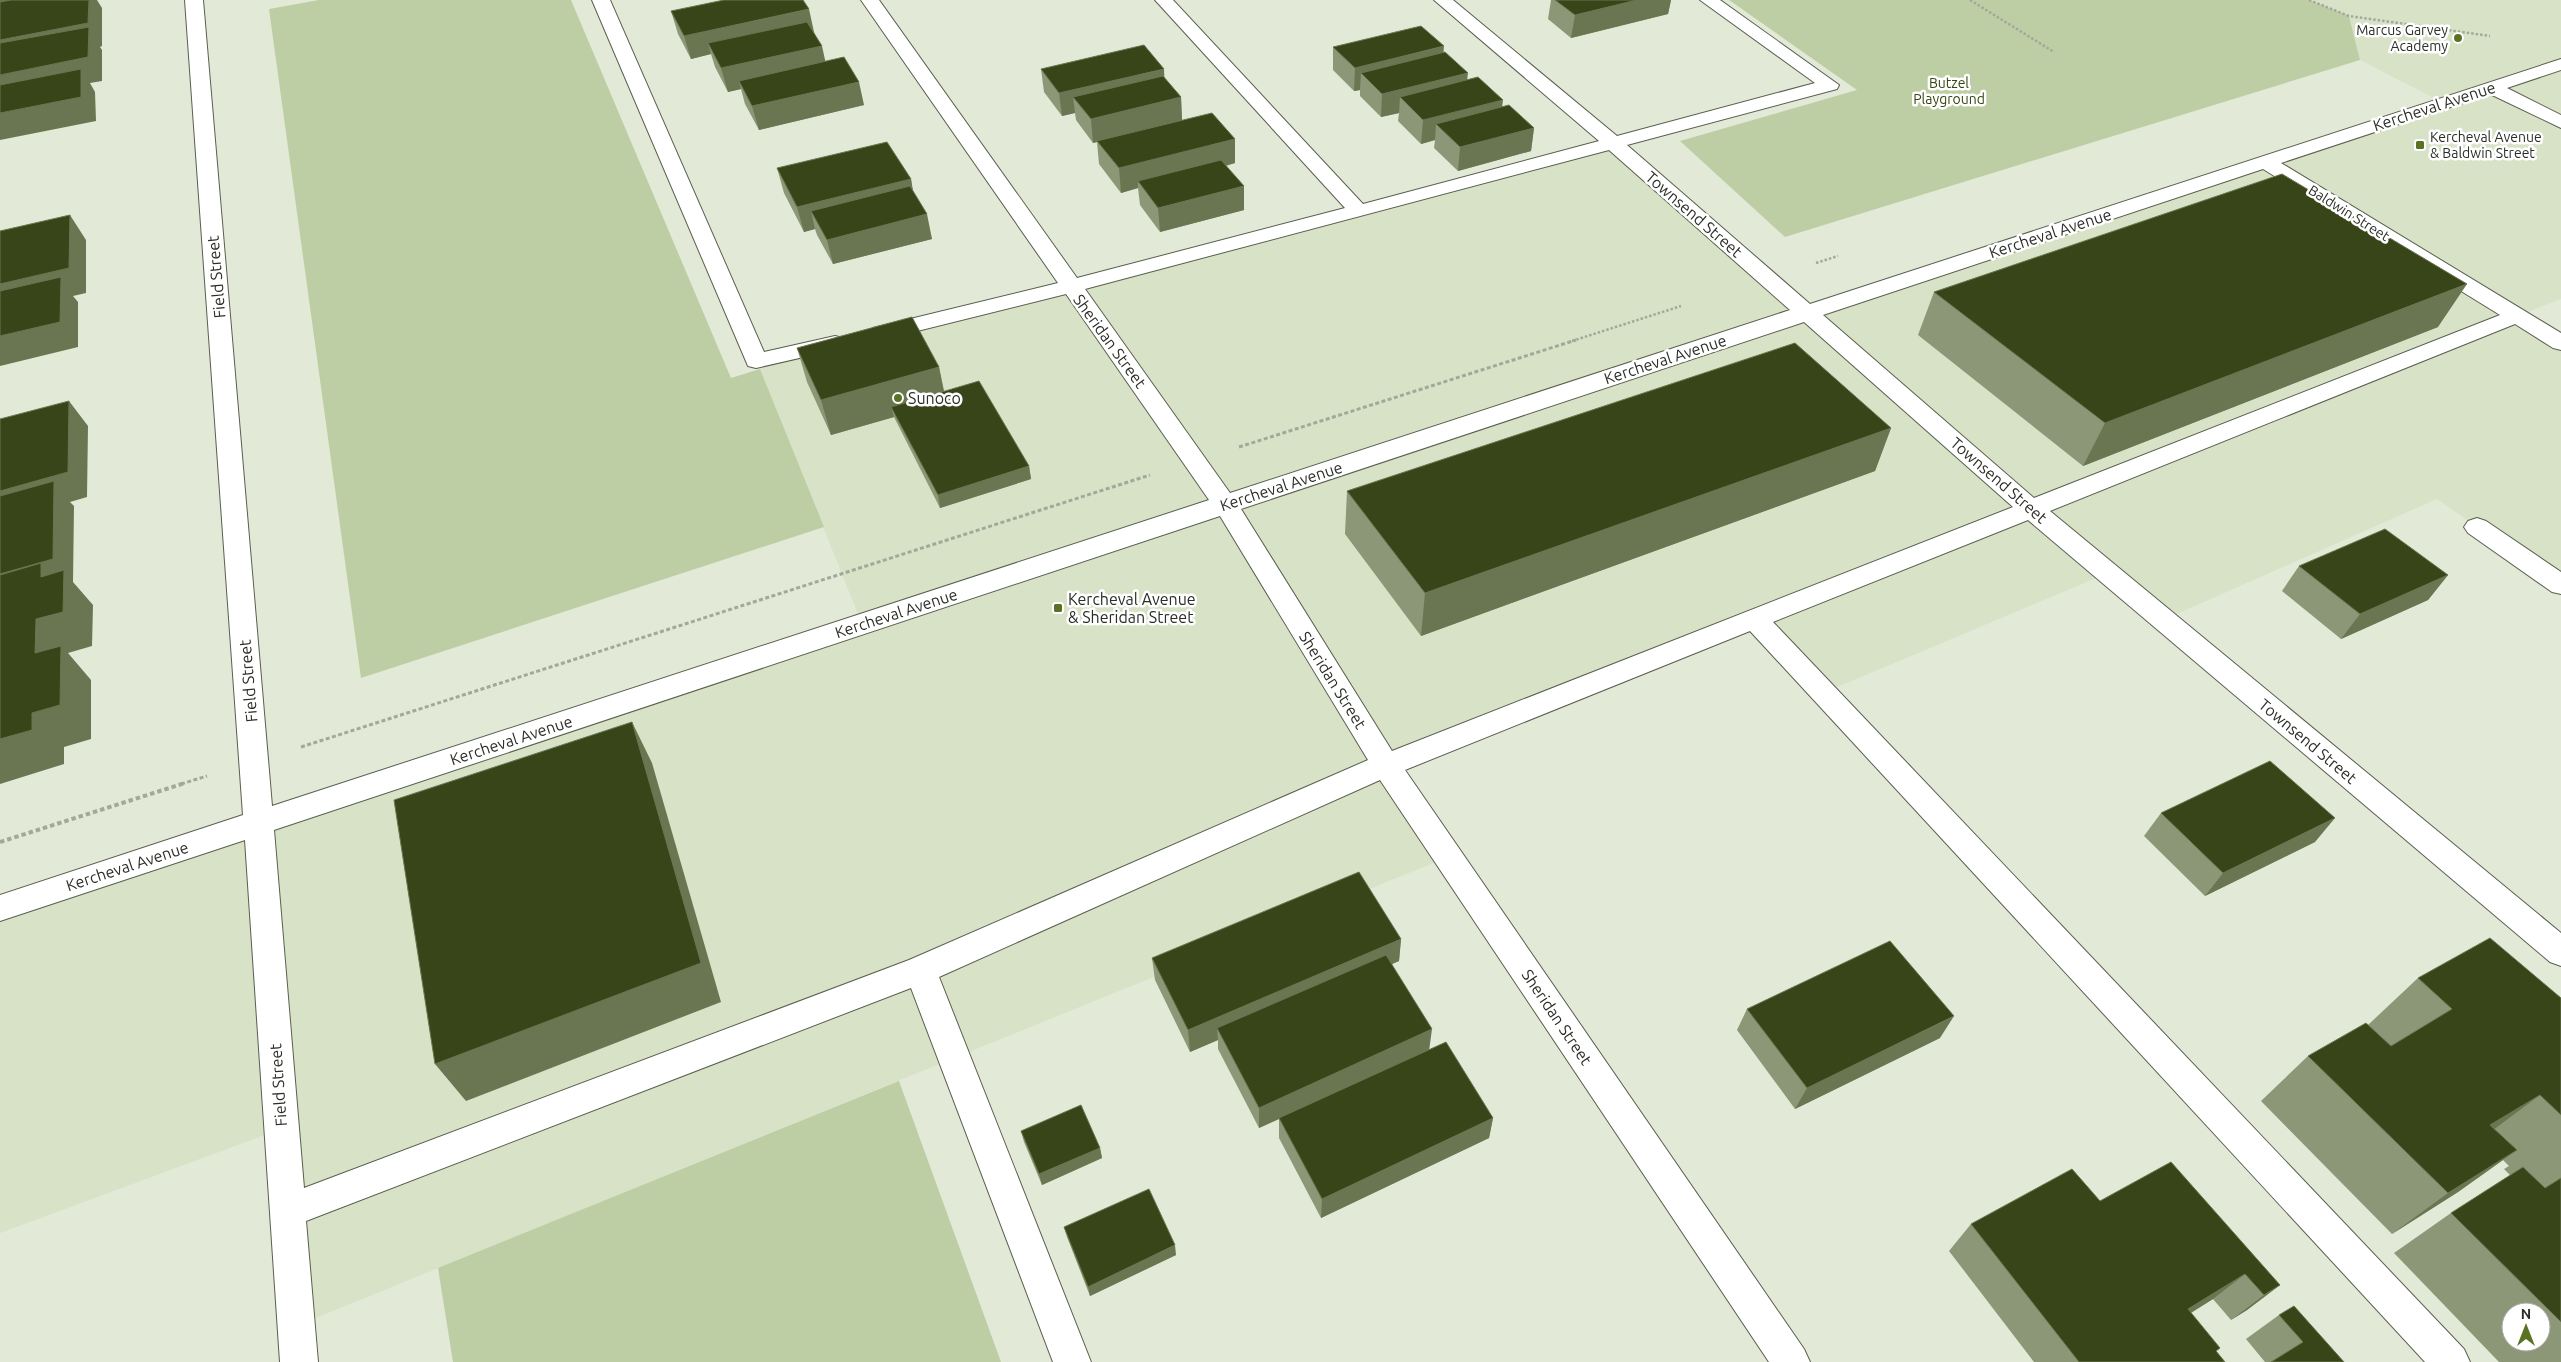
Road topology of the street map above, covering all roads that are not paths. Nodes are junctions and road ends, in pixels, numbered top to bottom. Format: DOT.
graph roads {
  1 [pos="194,0"];
  2 [pos="601,0"];
  3 [pos="870,0"];
  4 [pos="1164,0"];
  5 [pos="1443,0"];
  6 [pos="1709,0"];
  7 [pos="2561,64"];
  8 [pos="2491,87"];
  9 [pos="2561,122"];
  10 [pos="1613,143"];
  11 [pos="2265,162"];
  12 [pos="1359,211"];
  13 [pos="1070,285"];
  14 [pos="1808,313"];
  15 [pos="2516,316"];
  16 [pos="2561,343"];
  17 [pos="1225,504"];
  18 [pos="2030,508"];
  19 [pos="2477,527"];
  20 [pos="2561,585"];
  21 [pos="1754,619"];
  22 [pos="1386,765"];
  23 [pos="259,823"];
  24 [pos="0,908"];
  25 [pos="2561,952"];
  26 [pos="920,970"];
  27 [pos="288,1211"];
  28 [pos="299,1362"];
  29 [pos="1072,1362"];
  30 [pos="1791,1362"];
  31 [pos="2451,1362"];
  1 -- 23 [label="street, Field Street"];
  2 -- 13 [label="street"];
  3 -- 13 [label="street, Sheridan Street"];
  4 -- 12 [label="street"];
  5 -- 10 [label="street, Townsend Street"];
  6 -- 10 [label="street"];
  7 -- 8 [label="street, Kercheval Avenue"];
  8 -- 9 [label="street"];
  8 -- 11 [label="street, Kercheval Avenue"];
  10 -- 12 [label="street"];
  10 -- 14 [label="street, Townsend Street"];
  11 -- 14 [label="street, Kercheval Avenue"];
  11 -- 15 [label="street, Baldwin Street"];
  12 -- 13 [label="street"];
  13 -- 17 [label="street, Sheridan Street"];
  14 -- 17 [label="street, Kercheval Avenue"];
  14 -- 18 [label="street, Townsend Street"];
  15 -- 16 [label="street, Baldwin Street"];
  15 -- 18 [label="street"];
  17 -- 22 [label="street, Sheridan Street"];
  17 -- 23 [label="street, Kercheval Avenue"];
  18 -- 21 [label="street"];
  18 -- 25 [label="street, Townsend Street"];
  19 -- 20 [label="street"];
  21 -- 22 [label="street"];
  21 -- 31 [label="street"];
  22 -- 26 [label="street"];
  22 -- 30 [label="street, Sheridan Street"];
  23 -- 24 [label="street, Kercheval Avenue"];
  23 -- 27 [label="street, Field Street"];
  26 -- 27 [label="street"];
  26 -- 29 [label="street"];
  27 -- 28 [label="street, Field Street"];
}
